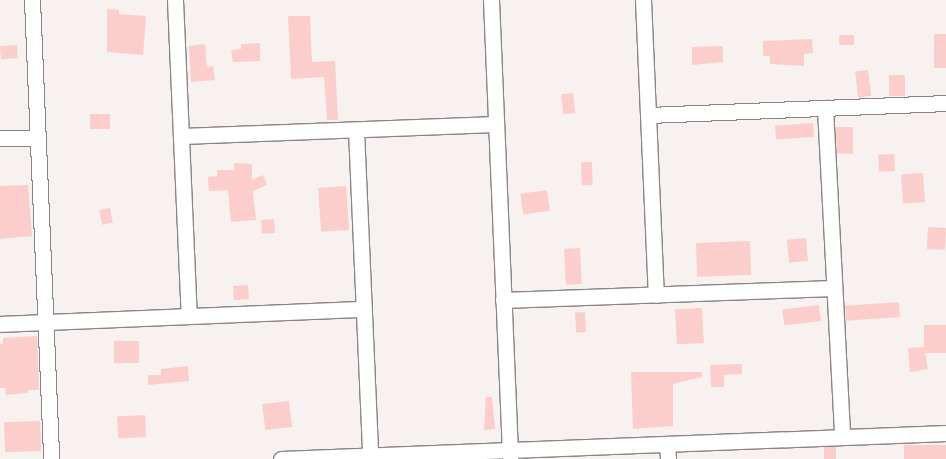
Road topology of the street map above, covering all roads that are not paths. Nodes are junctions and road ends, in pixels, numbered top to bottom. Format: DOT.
graph roads {
  1 [pos="32,0"];
  2 [pos="175,0"];
  3 [pos="491,0"];
  4 [pos="643,0"];
  5 [pos="946,103"];
  6 [pos="825,108"];
  7 [pos="648,115"];
  8 [pos="496,124"];
  9 [pos="356,130"];
  10 [pos="181,136"];
  11 [pos="0,138"];
  12 [pos="38,138"];
  13 [pos="833,288"];
  14 [pos="656,295"];
  15 [pos="503,300"];
  16 [pos="364,310"];
  17 [pos="189,316"];
  18 [pos="45,322"];
  19 [pos="0,324"];
  20 [pos="946,433"];
  21 [pos="842,437"];
  22 [pos="668,451"];
  23 [pos="510,455"];
  24 [pos="370,456"];
  25 [pos="51,459"];
  26 [pos="281,459"];
  1 -- 12 [label="street"];
  2 -- 10 [label="street"];
  3 -- 8 [label="street"];
  4 -- 7 [label="street"];
  5 -- 6 [label="street"];
  6 -- 7 [label="street"];
  6 -- 13 [label="street"];
  7 -- 14 [label="street"];
  8 -- 9 [label="street"];
  8 -- 15 [label="street"];
  9 -- 10 [label="street"];
  9 -- 16 [label="street"];
  10 -- 17 [label="street"];
  11 -- 12 [label="street"];
  12 -- 18 [label="street"];
  13 -- 14 [label="street"];
  13 -- 21 [label="street"];
  14 -- 15 [label="street"];
  15 -- 23 [label="street"];
  16 -- 17 [label="street"];
  16 -- 24 [label="street"];
  17 -- 18 [label="street"];
  18 -- 19 [label="street"];
  18 -- 25 [label="street"];
  20 -- 21 [label="street"];
  21 -- 22 [label="street"];
  22 -- 23 [label="street"];
  23 -- 24 [label="street"];
  24 -- 26 [label="street"];
}
